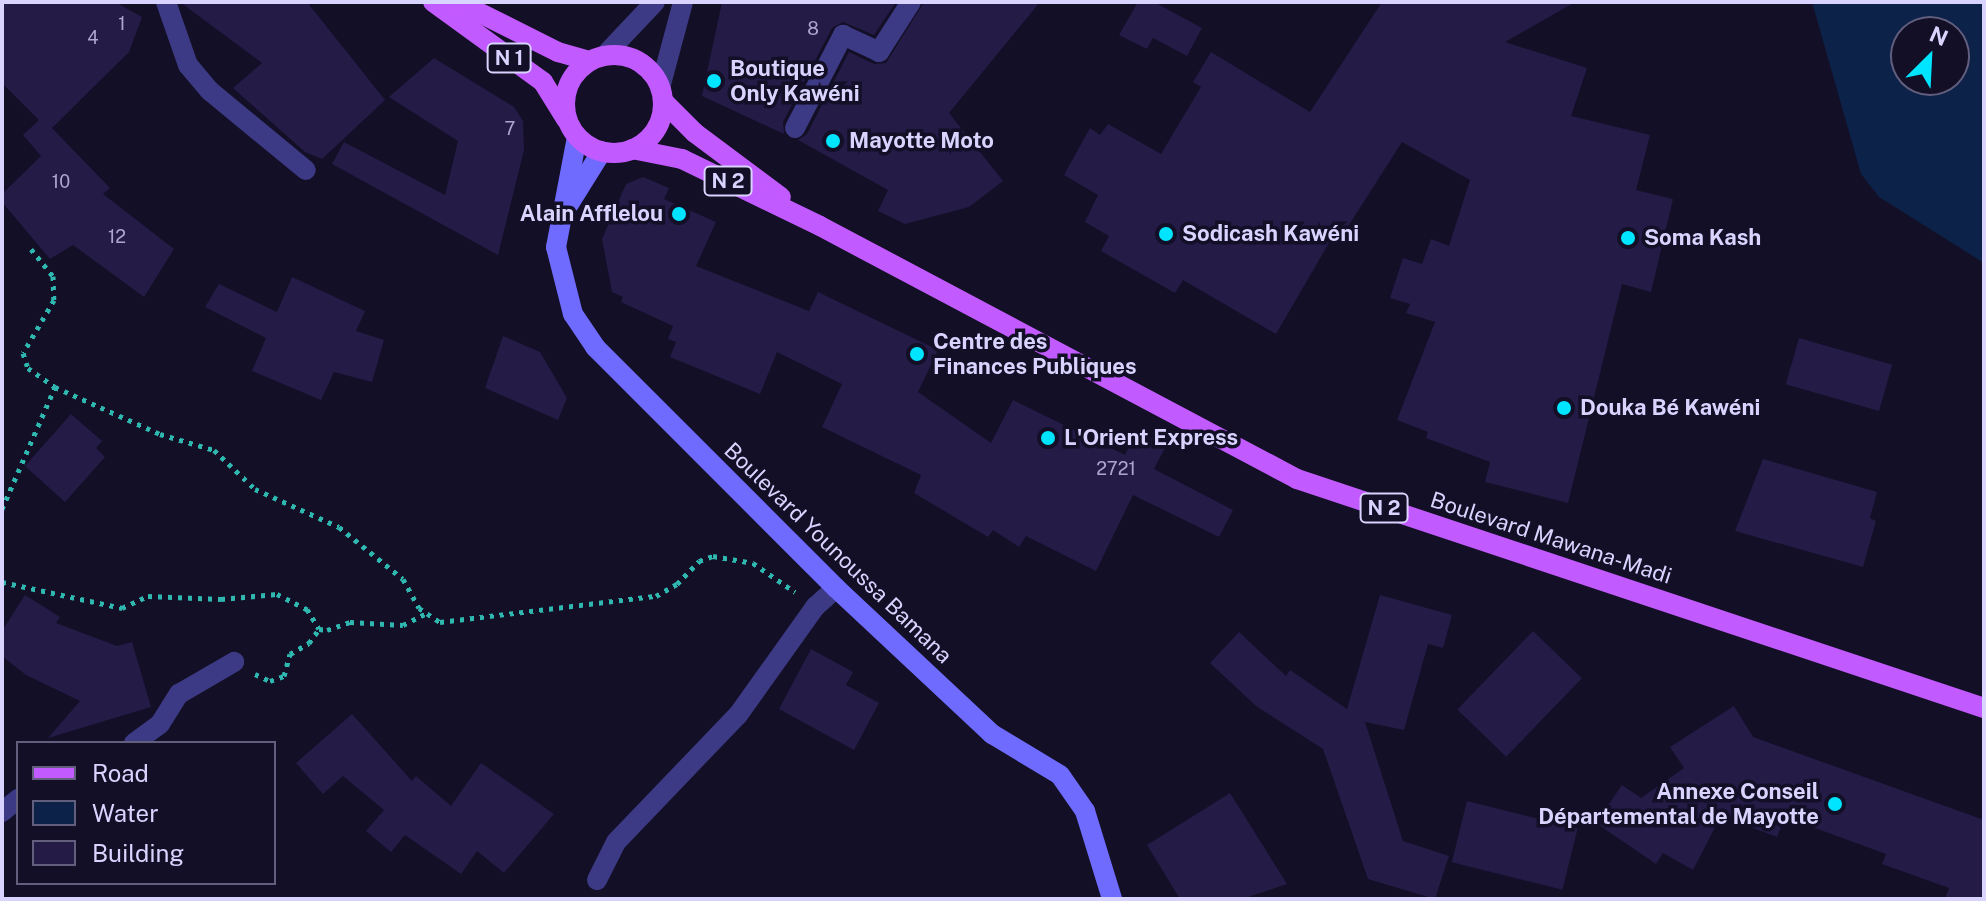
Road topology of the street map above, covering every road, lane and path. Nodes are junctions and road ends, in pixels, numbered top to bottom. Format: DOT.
graph roads {
  1 [pos="166,2"];
  2 [pos="433,2"];
  3 [pos="458,2"];
  4 [pos="655,2"];
  5 [pos="683,2"];
  6 [pos="911,2"];
  7 [pos="597,58"];
  8 [pos="662,94"];
  9 [pos="795,128"];
  10 [pos="574,132"];
  11 [pos="632,149"];
  12 [pos="602,151"];
  13 [pos="306,170"];
  14 [pos="558,221"];
  15 [pos="820,226"];
  16 [pos="31,249"];
  17 [pos="55,387"];
  18 [pos="2,509"];
  19 [pos="2,582"];
  20 [pos="836,588"];
  21 [pos="815,607"];
  22 [pos="425,614"];
  23 [pos="319,629"];
  24 [pos="234,662"];
  25 [pos="1984,708"];
  26 [pos="137,741"];
  27 [pos="597,880"];
  28 [pos="1112,899"];
  1 -- 13 [label="street"];
  2 -- 10 [label="main road, N 1"];
  3 -- 7 [label="main road, N 1"];
  4 -- 7 [label="street"];
  5 -- 8 [label="street"];
  6 -- 9 [label="street"];
  7 -- 8 [label="main road"];
  7 -- 10 [label="main road"];
  8 -- 11 [label="main road"];
  8 -- 15 [label="main road, Boulevard Mawana-Madi / N 2"];
  10 -- 12 [label="main road"];
  10 -- 14 [label="main road, Boulevard Younoussa Bamana"];
  11 -- 12 [label="main road"];
  11 -- 15 [label="main road, Boulevard Mawana-Madi / N 2"];
  12 -- 14 [label="main road"];
  14 -- 20 [label="main road, Boulevard Younoussa Bamana"];
  15 -- 25 [label="main road, Boulevard Mawana-Madi / N 2"];
  16 -- 17 [label="path"];
  17 -- 18 [label="path"];
  17 -- 22 [label="path"];
  19 -- 23 [label="path"];
  20 -- 21 [label="street"];
  20 -- 28 [label="main road, Boulevard Younoussa Bamana"];
  21 -- 22 [label="path"];
  21 -- 27 [label="street"];
  22 -- 23 [label="path"];
  23 -- 24 [label="path"];
  24 -- 26 [label="street"];
}
